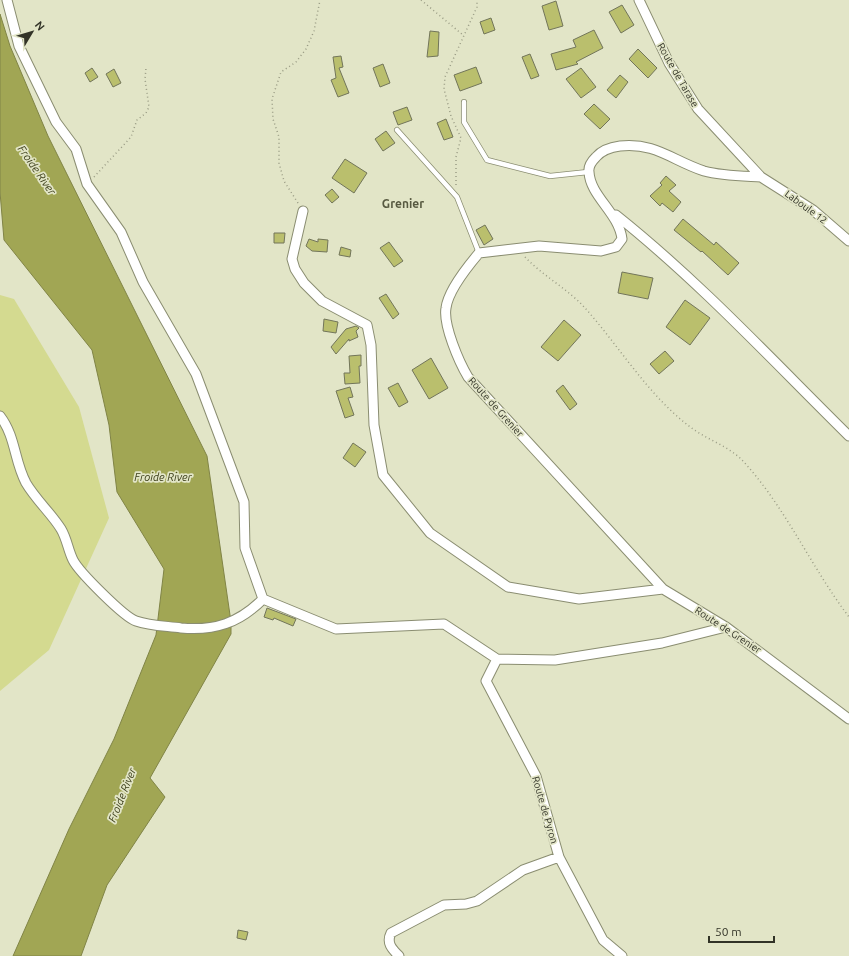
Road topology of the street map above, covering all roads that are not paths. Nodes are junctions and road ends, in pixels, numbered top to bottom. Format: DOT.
graph roads {
  1 [pos="7,0"];
  2 [pos="639,0"];
  3 [pos="464,102"];
  4 [pos="397,130"];
  5 [pos="588,172"];
  6 [pos="761,177"];
  7 [pos="608,209"];
  8 [pos="303,211"];
  9 [pos="849,241"];
  10 [pos="479,253"];
  11 [pos="0,416"];
  12 [pos="849,436"];
  13 [pos="663,589"];
  14 [pos="263,599"];
  15 [pos="726,627"];
  16 [pos="497,659"];
  17 [pos="849,719"];
  18 [pos="559,857"];
  19 [pos="399,956"];
  20 [pos="622,956"];
  1 -- 14 [label="street"];
  2 -- 6 [label="street, Route de Tarase"];
  3 -- 5 [label="lane"];
  4 -- 10 [label="lane"];
  5 -- 6 [label="street"];
  5 -- 7 [label="street"];
  6 -- 9 [label="street, Laboule 12"];
  7 -- 10 [label="street"];
  7 -- 12 [label="street"];
  8 -- 13 [label="street"];
  10 -- 13 [label="street, Route de Grenier"];
  11 -- 14 [label="street"];
  13 -- 15 [label="street, Route de Grenier"];
  14 -- 16 [label="street"];
  15 -- 16 [label="street"];
  15 -- 17 [label="street, Route de Grenier"];
  16 -- 18 [label="street, Route de Pyron"];
  18 -- 19 [label="street"];
  18 -- 20 [label="street, Route de Pyron"];
}
